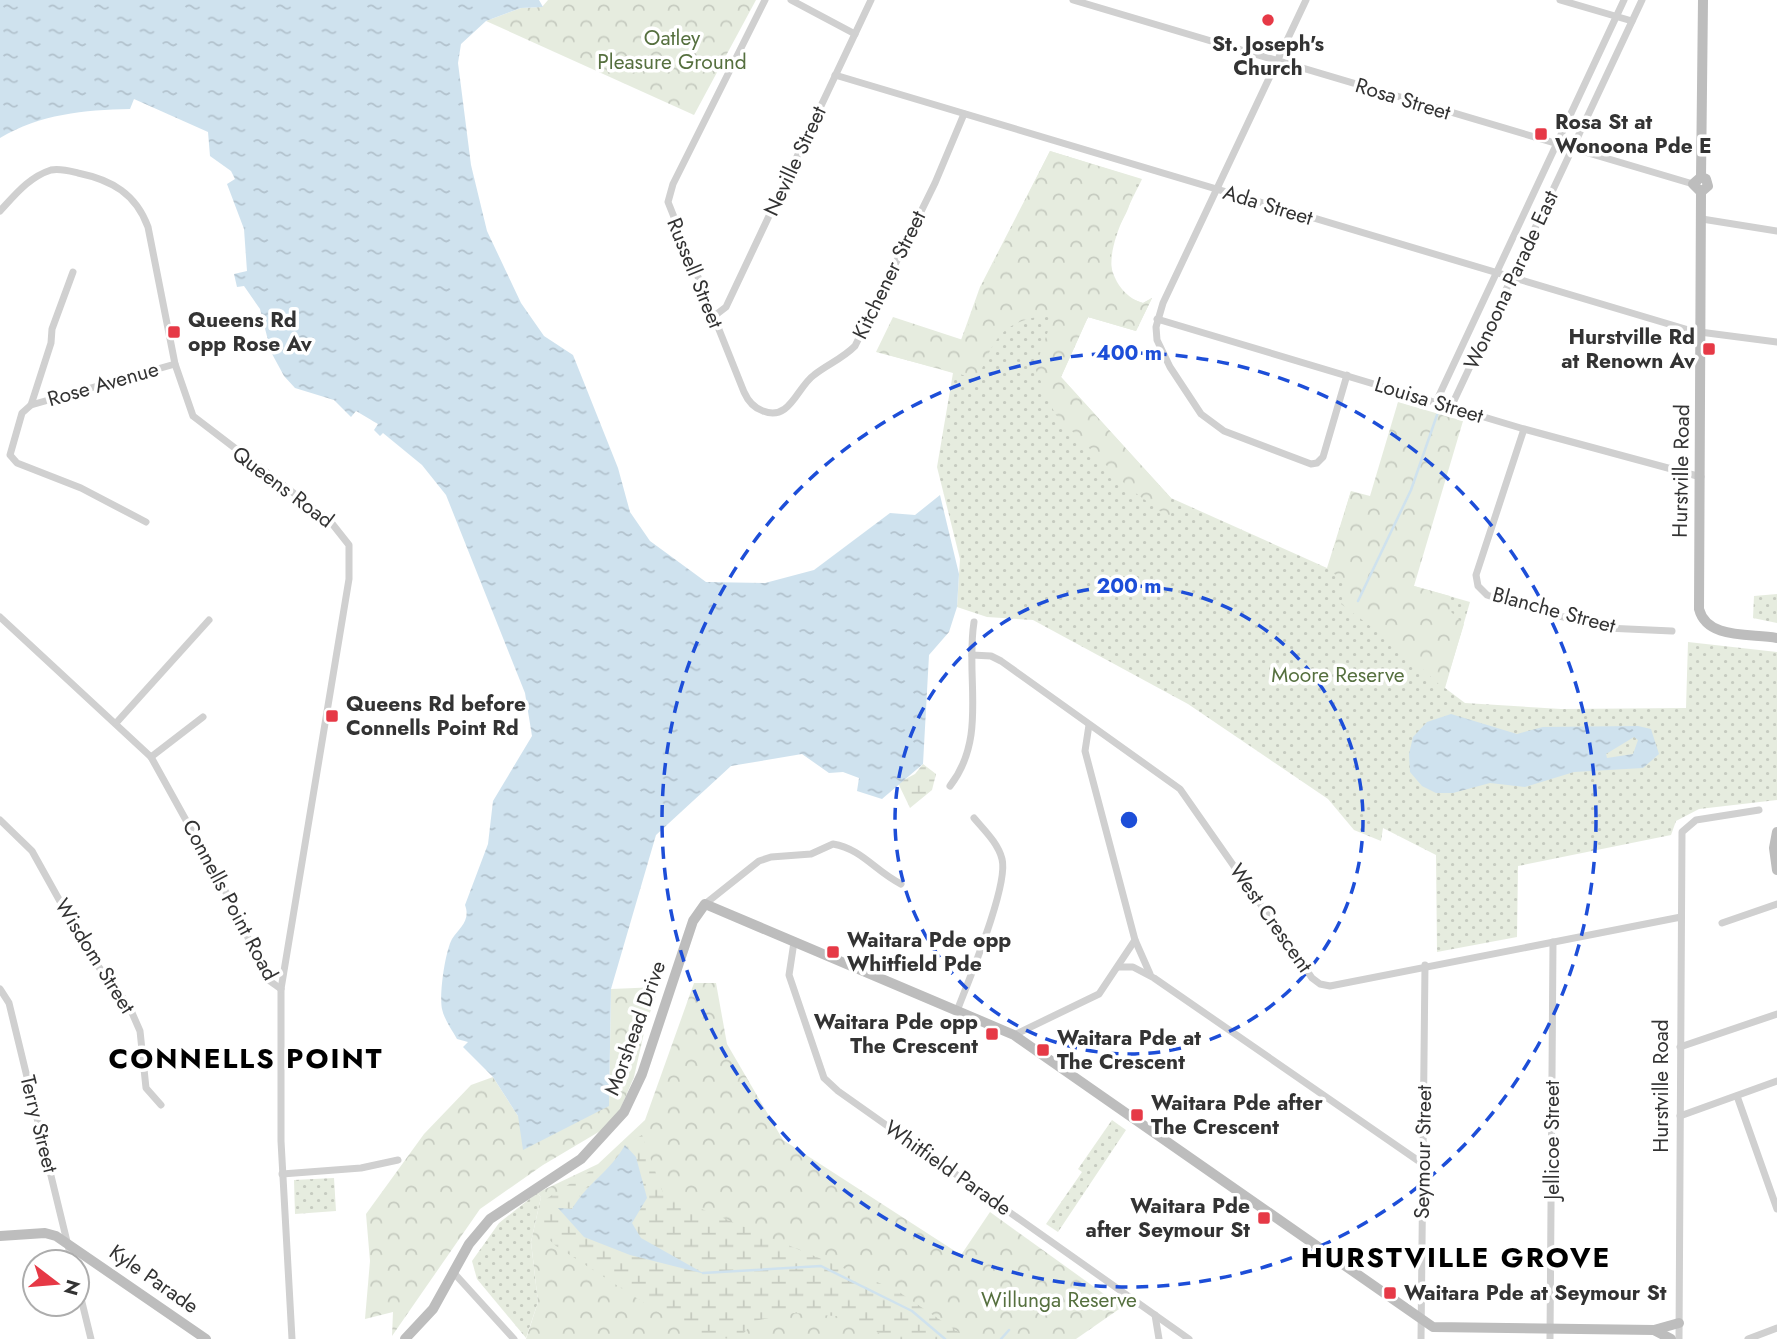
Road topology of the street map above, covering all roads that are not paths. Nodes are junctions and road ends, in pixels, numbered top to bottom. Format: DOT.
graph roads {
  1 [pos="765,0"];
  2 [pos="791,0"];
  3 [pos="871,0"];
  4 [pos="1073,0"];
  5 [pos="1306,0"];
  6 [pos="1560,0"];
  7 [pos="1624,0"];
  8 [pos="1642,0"];
  9 [pos="1703,0"];
  10 [pos="1616,17"];
  11 [pos="1632,22"];
  12 [pos="855,34"];
  13 [pos="1277,62"];
  14 [pos="835,75"];
  15 [pos="964,114"];
  16 [pos="1557,145"];
  17 [pos="1571,149"];
  18 [pos="1702,177"];
  19 [pos="1693,184"];
  20 [pos="1217,189"];
  21 [pos="1701,192"];
  22 [pos="0,211"];
  23 [pos="1702,219"];
  24 [pos="1777,231"];
  25 [pos="73,272"];
  26 [pos="1496,274"];
  27 [pos="1513,278"];
  28 [pos="713,317"];
  29 [pos="1157,319"];
  30 [pos="1702,332"];
  31 [pos="1777,342"];
  32 [pos="175,364"];
  33 [pos="1347,375"];
  34 [pos="1436,402"];
  35 [pos="32,405"];
  36 [pos="1451,407"];
  37 [pos="781,412"];
  38 [pos="1524,429"];
  39 [pos="1701,477"];
  40 [pos="146,523"];
  41 [pos="0,617"];
  42 [pos="209,620"];
  43 [pos="974,622"];
  44 [pos="1672,631"];
  45 [pos="1777,638"];
  46 [pos="972,654"];
  47 [pos="203,717"];
  48 [pos="117,722"];
  49 [pos="1089,725"];
  50 [pos="151,757"];
  51 [pos="950,786"];
  52 [pos="1759,810"];
  53 [pos="974,818"];
  54 [pos="0,820"];
  55 [pos="1777,832"];
  56 [pos="1777,870"];
  57 [pos="901,884"];
  58 [pos="705,904"];
  59 [pos="1777,904"];
  60 [pos="1681,917"];
  61 [pos="1722,923"];
  62 [pos="1135,940"];
  63 [pos="1553,942"];
  64 [pos="794,943"];
  65 [pos="1425,965"];
  66 [pos="1118,967"];
  67 [pos="1154,978"];
  68 [pos="0,989"];
  69 [pos="281,989"];
  70 [pos="957,1011"];
  71 [pos="1777,1014"];
  72 [pos="1014,1035"];
  73 [pos="1681,1047"];
  74 [pos="1777,1081"];
  75 [pos="1737,1096"];
  76 [pos="161,1105"];
  77 [pos="1680,1116"];
  78 [pos="397,1160"];
  79 [pos="1423,1164"];
  80 [pos="282,1174"];
  81 [pos="1777,1209"];
  82 [pos="0,1236"];
  83 [pos="67,1243"];
  84 [pos="68,1248"];
  85 [pos="453,1272"];
  86 [pos="1155,1315"];
  87 [pos="86,1318"];
  88 [pos="1421,1321"];
  89 [pos="1679,1323"];
  90 [pos="1777,1328"];
  91 [pos="1654,1330"];
  92 [pos="1621,1331"];
  93 [pos="1550,1335"];
  94 [pos="91,1339"];
  95 [pos="206,1339"];
  96 [pos="292,1339"];
  97 [pos="405,1339"];
  98 [pos="514,1339"];
  99 [pos="1159,1339"];
  100 [pos="1189,1339"];
  101 [pos="1421,1339"];
  102 [pos="1638,1339"];
  103 [pos="1671,1339"];
  104 [pos="1679,1339"];
  105 [pos="1748,1339"];
  1 -- 28 [label="street, Russell Street"];
  2 -- 12 [label="street"];
  3 -- 12 [label="street, Neville Street"];
  4 -- 13 [label="street, Rosa Street"];
  5 -- 13 [label="street"];
  6 -- 10 [label="street"];
  7 -- 10 [label="street, Wonoona Parade East"];
  8 -- 11 [label="street, Wonoona Parade East"];
  9 -- 18 [label="street"];
  10 -- 11 [label="street"];
  10 -- 16 [label="street, Wonoona Parade East"];
  11 -- 17 [label="street, Wonoona Parade East"];
  12 -- 14 [label="street, Neville Street"];
  13 -- 16 [label="street, Rosa Street"];
  13 -- 20 [label="street"];
  14 -- 15 [label="street, Ada Street"];
  14 -- 28 [label="street, Neville Street"];
  15 -- 20 [label="street, Ada Street"];
  15 -- 37 [label="street, Kitchener Street"];
  16 -- 17 [label="street, Rosa Street"];
  16 -- 26 [label="street, Wonoona Parade East"];
  17 -- 19 [label="street, Rosa Street"];
  17 -- 27 [label="street, Wonoona Parade East"];
  18 -- 19 [label="street"];
  18 -- 21 [label="street, Hurstville Road"];
  19 -- 21 [label="street"];
  20 -- 26 [label="street, Ada Street"];
  20 -- 29 [label="street"];
  21 -- 23 [label="street, Hurstville Road"];
  22 -- 32 [label="street, Queens Road"];
  23 -- 24 [label="street"];
  23 -- 30 [label="street, Hurstville Road"];
  25 -- 35 [label="street, Rose Avenue"];
  26 -- 27 [label="street, Ada Street"];
  26 -- 34 [label="street, Wonoona Parade East"];
  27 -- 30 [label="street, Ada Street"];
  27 -- 36 [label="street, Wonoona Parade East"];
  28 -- 37 [label="street, Russell Street"];
  29 -- 33 [label="street, Louisa Street"];
  29 -- 33 [label="street"];
  30 -- 31 [label="street, Ada Street"];
  30 -- 39 [label="street, Hurstville Road"];
  32 -- 35 [label="street, Rose Avenue"];
  32 -- 69 [label="street, Queens Road"];
  33 -- 34 [label="street, Louisa Street"];
  34 -- 36 [label="street, Louisa Street"];
  35 -- 40 [label="street, Rose Avenue"];
  36 -- 38 [label="street, Louisa Street"];
  38 -- 39 [label="street, Louisa Street"];
  38 -- 44 [label="street, Blanche Street"];
  39 -- 45 [label="street, Hurstville Road"];
  41 -- 48 [label="street, Connells Point Road"];
  42 -- 48 [label="street"];
  43 -- 46 [label="street"];
  46 -- 49 [label="street, West Crescent"];
  46 -- 51 [label="street"];
  47 -- 50 [label="street"];
  48 -- 50 [label="street, Connells Point Road"];
  49 -- 62 [label="street"];
  49 -- 65 [label="street, West Crescent"];
  50 -- 69 [label="street, Connells Point Road"];
  52 -- 60 [label="street, Hurstville Road"];
  53 -- 70 [label="street"];
  54 -- 76 [label="street, Wisdom Street"];
  55 -- 56 [label="street"];
  57 -- 58 [label="street, Morshead Drive"];
  58 -- 64 [label="street"];
  58 -- 85 [label="street, Morshead Drive"];
  59 -- 61 [label="street"];
  60 -- 63 [label="street, West Crescent"];
  60 -- 73 [label="street, Hurstville Road"];
  62 -- 66 [label="street"];
  62 -- 67 [label="street"];
  63 -- 65 [label="street, West Crescent"];
  63 -- 93 [label="street, Jellicoe Street"];
  64 -- 70 [label="street"];
  64 -- 86 [label="street, Whitfield Parade"];
  65 -- 79 [label="street, Seymour Street"];
  66 -- 67 [label="street"];
  66 -- 72 [label="street"];
  67 -- 79 [label="street"];
  68 -- 83 [label="street, Terry Street"];
  69 -- 80 [label="street, Connells Point Road"];
  70 -- 72 [label="street"];
  71 -- 73 [label="street"];
  72 -- 88 [label="street"];
  73 -- 77 [label="street, Hurstville Road"];
  74 -- 75 [label="street"];
  75 -- 77 [label="street"];
  75 -- 81 [label="street"];
  77 -- 89 [label="street, Hurstville Road"];
  78 -- 80 [label="street"];
  79 -- 88 [label="street, Seymour Street"];
  80 -- 96 [label="street, Connells Point Road"];
  82 -- 83 [label="street, Kyle Parade"];
  83 -- 84 [label="street, Terry Street"];
  83 -- 95 [label="street, Kyle Parade"];
  85 -- 97 [label="street"];
  85 -- 98 [label="street"];
  86 -- 99 [label="street"];
  86 -- 100 [label="street, Whitfield Parade"];
  87 -- 94 [label="street"];
  88 -- 93 [label="street"];
  88 -- 101 [label="street, Seymour Street"];
  89 -- 91 [label="street"];
  89 -- 104 [label="street, Hurstville Road"];
  90 -- 105 [label="street"];
  91 -- 92 [label="street"];
  91 -- 103 [label="street"];
  92 -- 93 [label="street"];
  92 -- 102 [label="street"];
}
